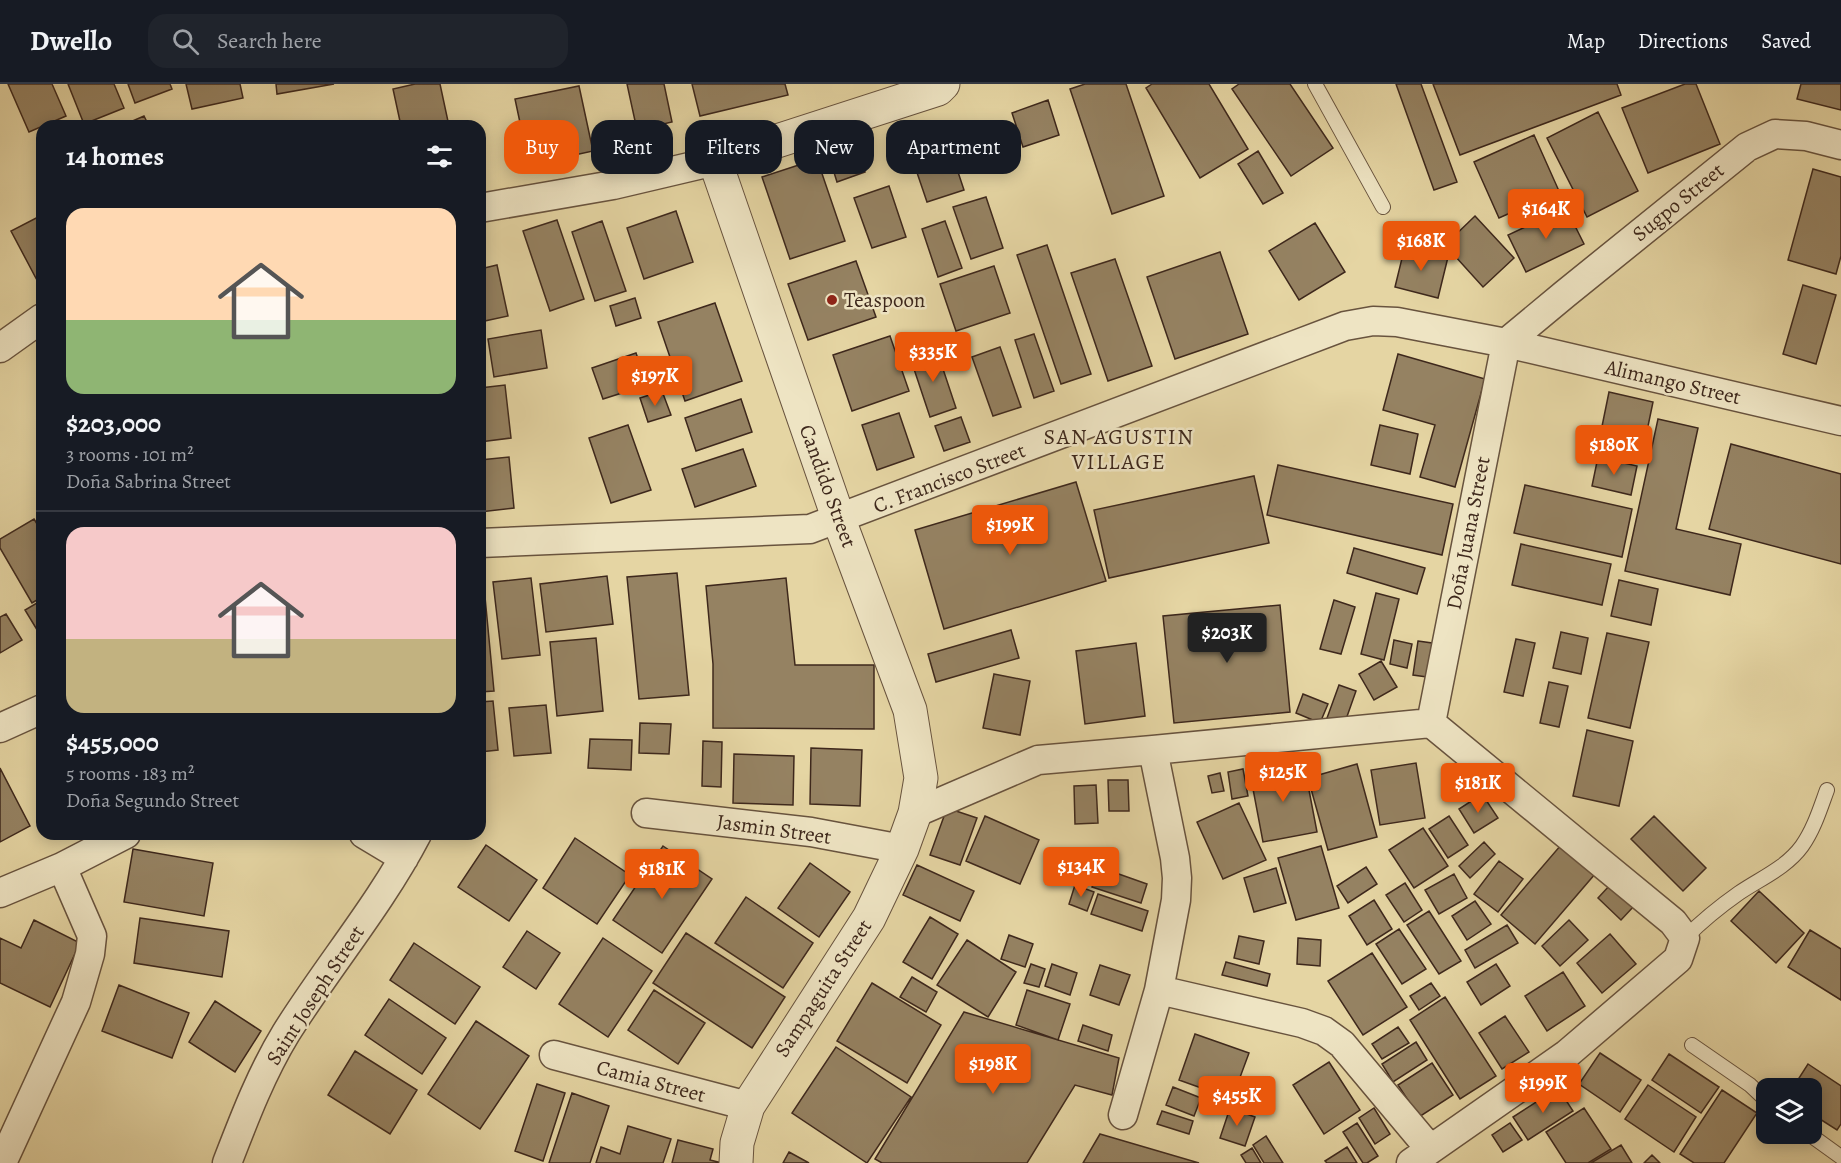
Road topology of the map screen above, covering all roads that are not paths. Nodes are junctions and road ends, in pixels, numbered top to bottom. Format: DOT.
graph roads {
  1 [pos="943,84"];
  2 [pos="1315,84"];
  3 [pos="782,138"];
  4 [pos="1841,145"];
  5 [pos="685,168"];
  6 [pos="706,174"];
  7 [pos="486,207"];
  8 [pos="1383,207"];
  9 [pos="36,322"];
  10 [pos="1506,343"];
  11 [pos="0,348"];
  12 [pos="1841,421"];
  13 [pos="839,520"];
  14 [pos="486,543"];
  15 [pos="36,712"];
  16 [pos="1431,723"];
  17 [pos="0,728"];
  18 [pos="1153,750"];
  19 [pos="1827,790"];
  20 [pos="646,813"];
  21 [pos="915,813"];
  22 [pos="114,840"];
  23 [pos="387,840"];
  24 [pos="410,846"];
  25 [pos="902,849"];
  26 [pos="62,867"];
  27 [pos="0,893"];
  28 [pos="1685,938"];
  29 [pos="1159,990"];
  30 [pos="1692,1045"];
  31 [pos="555,1055"];
  32 [pos="1756,1091"];
  33 [pos="748,1106"];
  34 [pos="1123,1114"];
  35 [pos="1822,1143"];
  36 [pos="1421,1156"];
  37 [pos="1841,1157"];
  38 [pos="2,1163"];
  39 [pos="227,1163"];
  40 [pos="736,1163"];
  1 -- 3 [label="street"];
  2 -- 8 [label="lane"];
  4 -- 10 [label="street, Sugpo Street"];
  5 -- 7 [label="street"];
  6 -- 13 [label="street, Candido Street"];
  9 -- 11 [label="street"];
  10 -- 12 [label="street, Alimango Street"];
  10 -- 13 [label="street, C. Francisco Street"];
  10 -- 16 [label="street, Doña Juana Street"];
  13 -- 14 [label="street, C. Francisco Street"];
  13 -- 21 [label="street, Candido Street"];
  15 -- 17 [label="street"];
  16 -- 18 [label="street"];
  16 -- 28 [label="street"];
  18 -- 21 [label="street"];
  18 -- 29 [label="street"];
  19 -- 28 [label="lane"];
  20 -- 25 [label="street, Jasmin Street"];
  21 -- 25 [label="street, Sampaguita Street"];
  22 -- 26 [label="street"];
  23 -- 24 [label="street"];
  24 -- 39 [label="street, Saint Joseph Street"];
  25 -- 33 [label="street, Sampaguita Street"];
  26 -- 27 [label="street"];
  26 -- 38 [label="street"];
  28 -- 36 [label="street"];
  29 -- 34 [label="street"];
  29 -- 36 [label="street"];
  30 -- 32 [label="lane"];
  31 -- 33 [label="street, Camia Street"];
  33 -- 40 [label="street, Sampaguita Street"];
  35 -- 37 [label="lane"];
}
